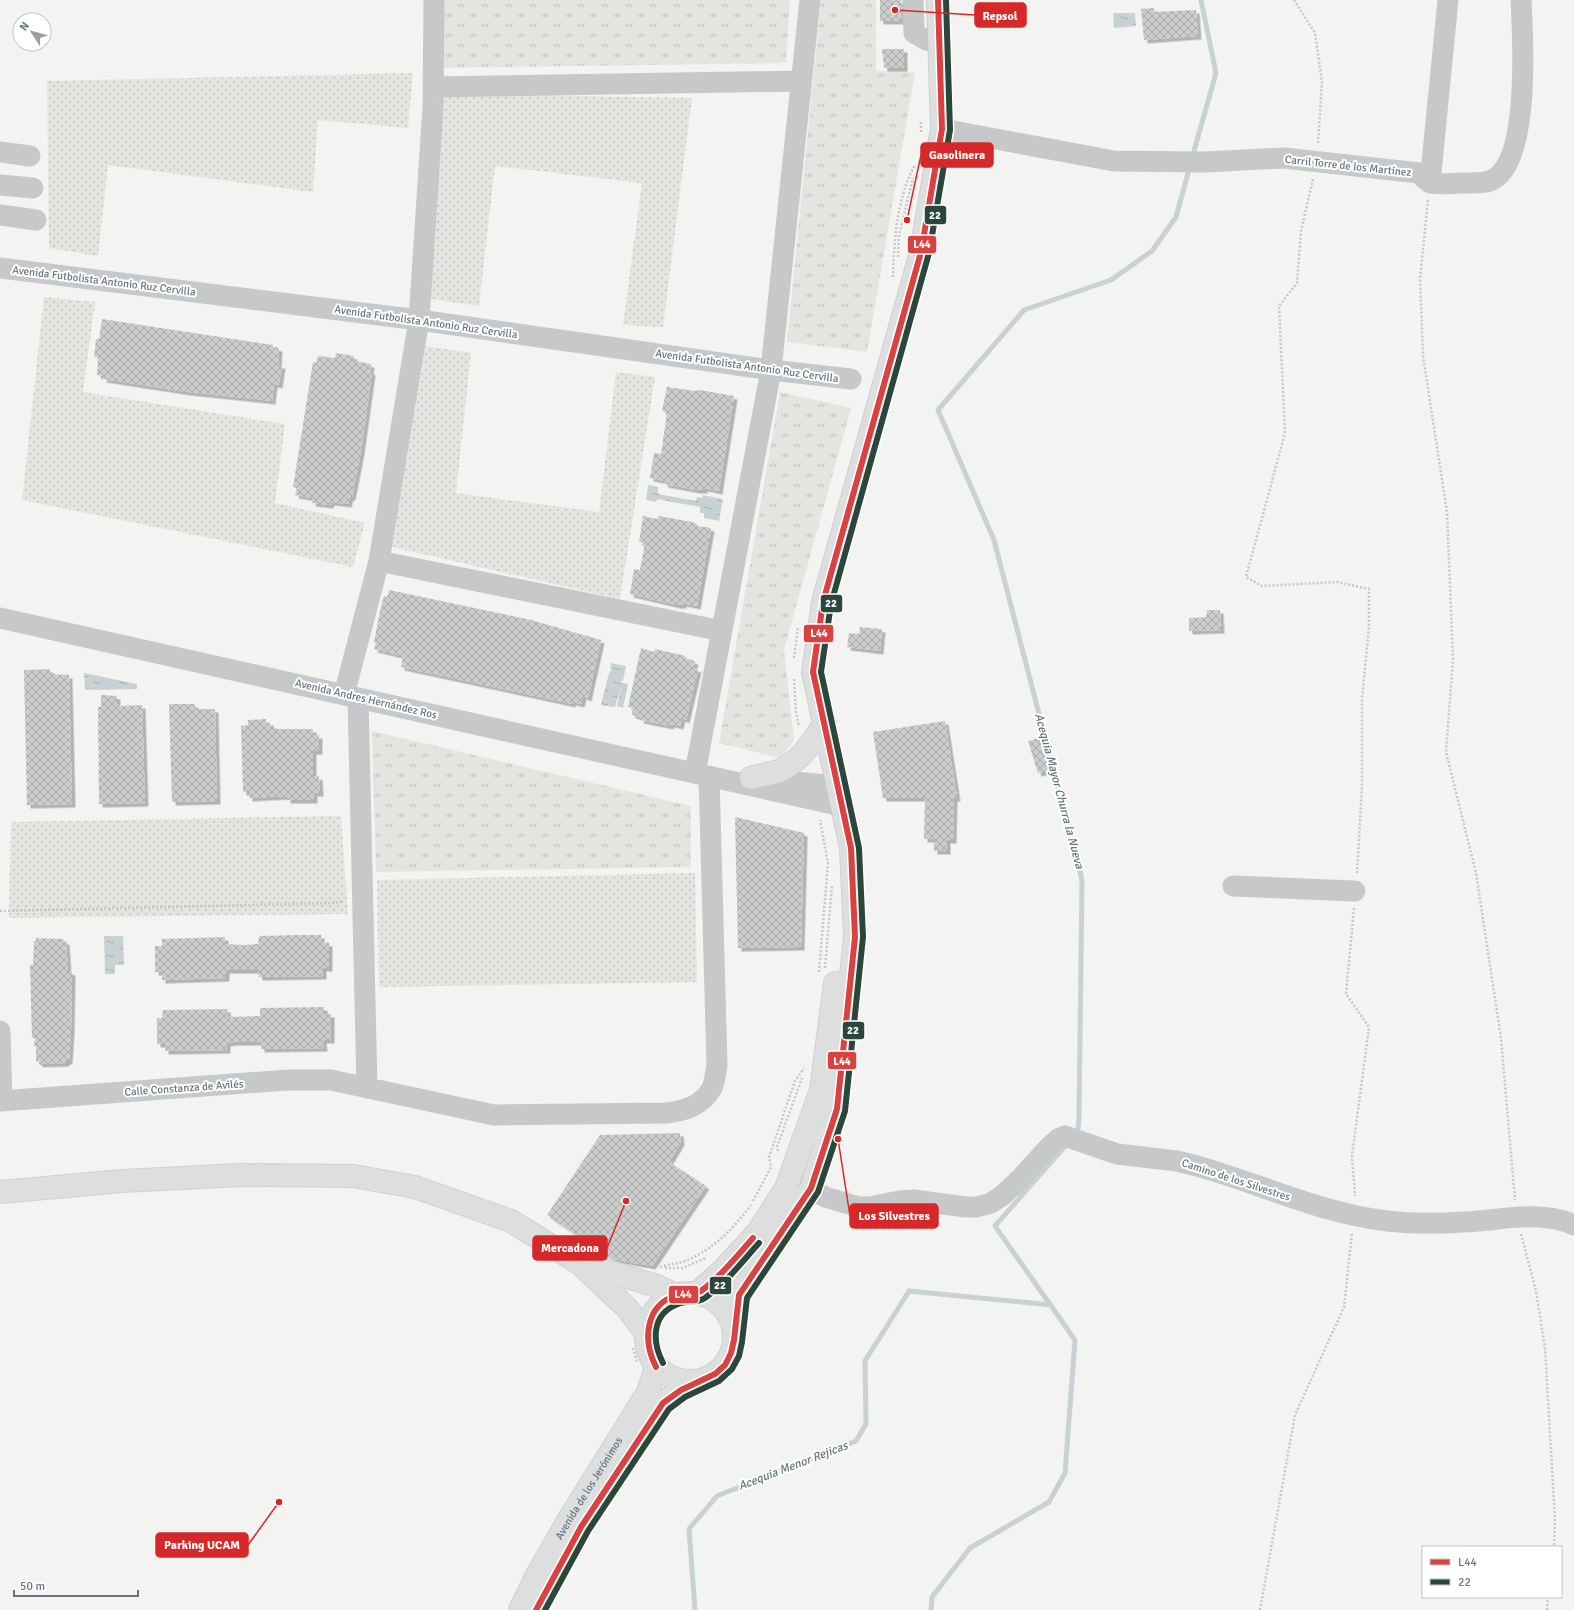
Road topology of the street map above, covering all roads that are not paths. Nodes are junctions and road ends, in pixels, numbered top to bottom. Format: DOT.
graph roads {
  1 [pos="434,0"];
  2 [pos="810,0"];
  3 [pos="913,0"];
  4 [pos="938,0"];
  5 [pos="1448,0"];
  6 [pos="1521,0"];
  7 [pos="939,42"];
  8 [pos="802,81"];
  9 [pos="433,87"];
  10 [pos="942,129"];
  11 [pos="0,152"];
  12 [pos="30,156"];
  13 [pos="1430,183"];
  14 [pos="0,185"];
  15 [pos="33,188"];
  16 [pos="0,216"];
  17 [pos="36,220"];
  18 [pos="0,268"];
  19 [pos="419,320"];
  20 [pos="771,370"];
  21 [pos="851,379"];
  22 [pos="380,561"];
  23 [pos="0,618"];
  24 [pos="722,631"];
  25 [pos="351,696"];
  26 [pos="825,723"];
  27 [pos="702,775"];
  28 [pos="742,780"];
  29 [pos="840,796"];
  30 [pos="851,863"];
  31 [pos="1233,886"];
  32 [pos="1355,891"];
  33 [pos="0,1031"];
  34 [pos="367,1088"];
  35 [pos="1,1101"];
  36 [pos="786,1188"];
  37 [pos="811,1188"];
  38 [pos="0,1192"];
  39 [pos="1574,1225"];
  40 [pos="579,1263"];
  41 [pos="697,1294"];
  42 [pos="676,1295"];
  43 [pos="646,1334"];
  44 [pos="734,1340"];
  45 [pos="656,1367"];
  46 [pos="703,1380"];
  47 [pos="520,1610"];
  48 [pos="536,1610"];
  1 -- 9 [label="street"];
  2 -- 8 [label="street, Calle Constanza de Avilés"];
  3 -- 7 [label="street"];
  4 -- 7 [label="main road"];
  5 -- 13 [label="street"];
  6 -- 13 [label="street"];
  7 -- 10 [label="main road"];
  8 -- 9 [label="street"];
  8 -- 20 [label="street, Calle Constanza de Avilés"];
  9 -- 19 [label="street"];
  10 -- 13 [label="street, Carril Torre de los Martínez"];
  10 -- 26 [label="main road"];
  11 -- 12 [label="street"];
  14 -- 15 [label="street"];
  16 -- 17 [label="street"];
  18 -- 19 [label="street, Avenida Futbolista Antonio Ruz Cervilla"];
  19 -- 20 [label="street, Avenida Futbolista Antonio Ruz Cervilla"];
  19 -- 22 [label="street"];
  20 -- 21 [label="street, Avenida Futbolista Antonio Ruz Cervilla"];
  20 -- 24 [label="street, Calle Constanza de Avilés"];
  22 -- 24 [label="street"];
  22 -- 25 [label="street"];
  23 -- 25 [label="street, Avenida Andres Hernández Ros"];
  24 -- 27 [label="street, Calle Constanza de Avilés"];
  25 -- 27 [label="street, Avenida Andres Hernández Ros"];
  25 -- 34 [label="street"];
  26 -- 28 [label="main road"];
  26 -- 29 [label="main road"];
  27 -- 28 [label="street, Avenida Andres Hernández Ros"];
  27 -- 34 [label="street, Calle Constanza de Avilés"];
  28 -- 29 [label="street, Avenida Andres Hernández Ros"];
  29 -- 30 [label="main road"];
  30 -- 36 [label="main road"];
  30 -- 37 [label="main road"];
  31 -- 32 [label="street"];
  33 -- 35 [label="street"];
  34 -- 35 [label="street, Calle Constanza de Avilés"];
  36 -- 37 [label="street, Camino de los Silvestres"];
  36 -- 41 [label="main road"];
  37 -- 39 [label="street, Camino de los Silvestres"];
  37 -- 44 [label="main road"];
  38 -- 40 [label="main road"];
  40 -- 42 [label="main road"];
  40 -- 43 [label="main road"];
  41 -- 42 [label="main road"];
  41 -- 44 [label="main road"];
  42 -- 43 [label="main road"];
  43 -- 45 [label="main road"];
  44 -- 46 [label="main road"];
  45 -- 46 [label="main road"];
  45 -- 47 [label="main road, Avenida de los Jerónimos"];
  46 -- 48 [label="main road, Avenida de los Jerónimos"];
}
